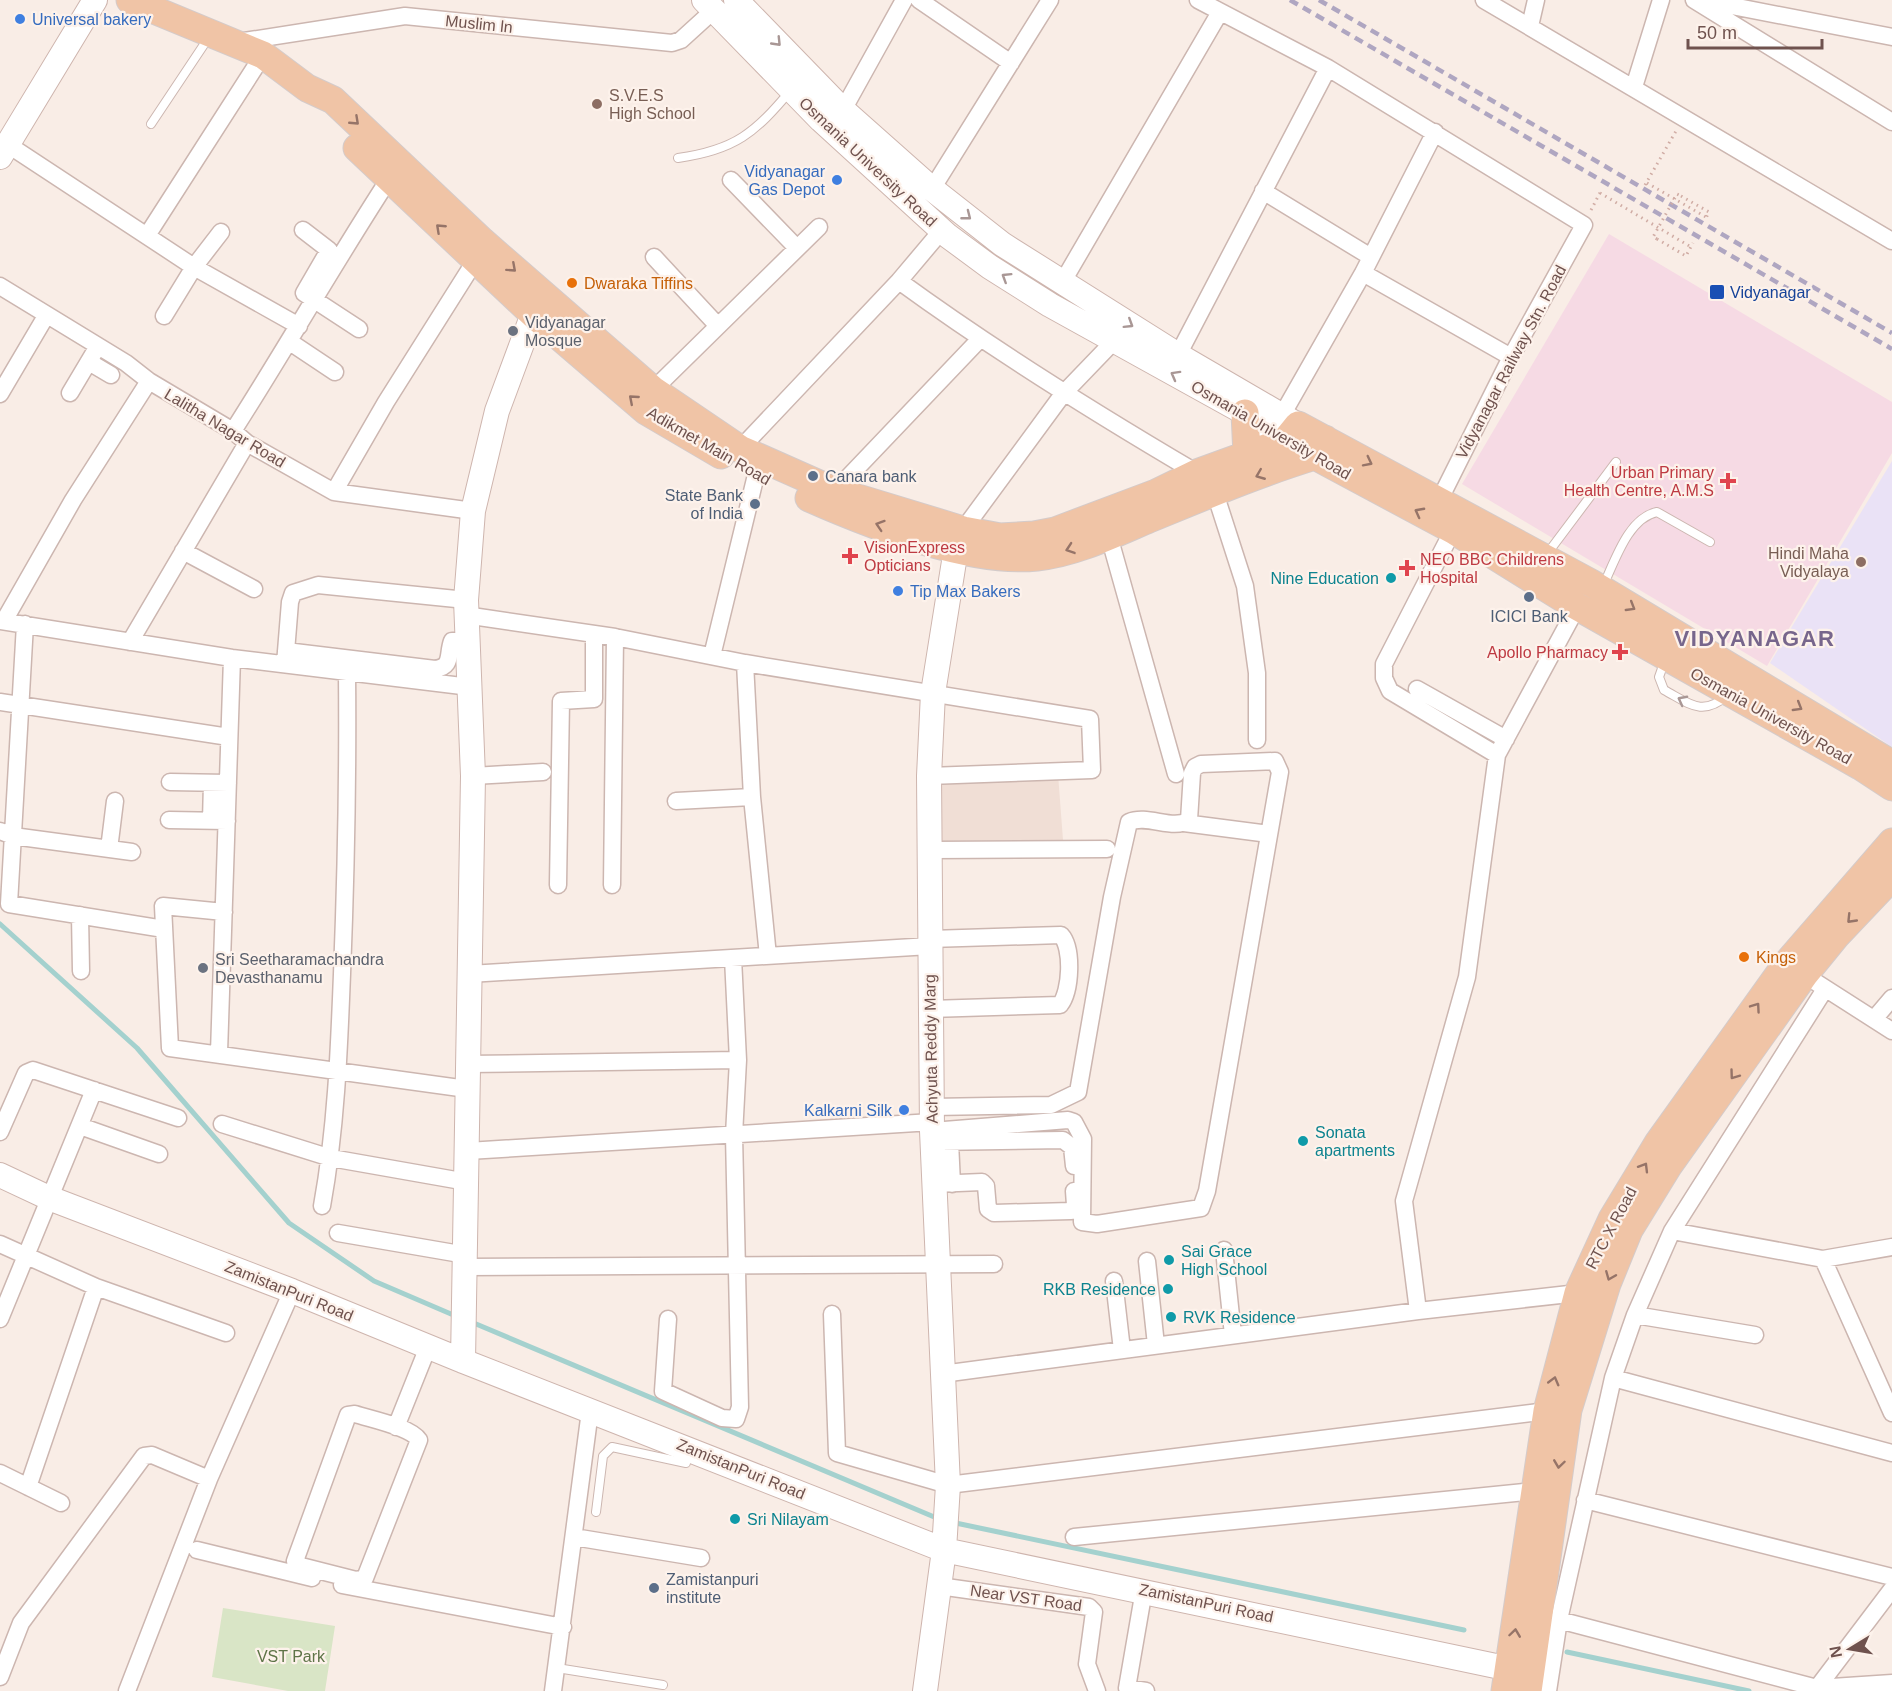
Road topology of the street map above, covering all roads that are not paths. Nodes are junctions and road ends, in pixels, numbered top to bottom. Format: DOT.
graph roads {
  1 [pos="95,0"];
  2 [pos="736,0"];
  3 [pos="904,0"];
  4 [pos="919,0"];
  5 [pos="1050,0"];
  6 [pos="1198,0"];
  7 [pos="1484,0"];
  8 [pos="1536,0"];
  9 [pos="1661,0"];
  10 [pos="1694,0"];
  11 [pos="1701,0"];
  12 [pos="143,3"];
  13 [pos="709,5"];
  14 [pos="1220,12"];
  15 [pos="1530,26"];
  16 [pos="1892,36"];
  17 [pos="224,37"];
  18 [pos="263,55"];
  19 [pos="1011,63"];
  20 [pos="1328,68"];
  21 [pos="1634,87"];
  22 [pos="307,88"];
  23 [pos="791,90"];
  24 [pos="843,110"];
  25 [pos="1892,122"];
  26 [pos="152,124"];
  27 [pos="1435,132"];
  28 [pos="4,150"];
  29 [pos="678,159"];
  30 [pos="389,179"];
  31 [pos="731,180"];
  32 [pos="932,189"];
  33 [pos="1263,191"];
  34 [pos="819,227"];
  35 [pos="303,230"];
  36 [pos="942,230"];
  37 [pos="221,232"];
  38 [pos="148,234"];
  39 [pos="1892,241"];
  40 [pos="796,247"];
  41 [pos="1371,256"];
  42 [pos="654,257"];
  43 [pos="475,261"];
  44 [pos="323,266"];
  45 [pos="194,267"];
  46 [pos="1363,273"];
  47 [pos="899,281"];
  48 [pos="1062,283"];
  49 [pos="0,286"];
  50 [pos="315,300"];
  51 [pos="533,314"];
  52 [pos="46,316"];
  53 [pos="164,316"];
  54 [pos="299,326"];
  55 [pos="718,326"];
  56 [pos="359,329"];
  57 [pos="980,340"];
  58 [pos="1114,341"];
  59 [pos="290,342"];
  60 [pos="98,346"];
  61 [pos="1178,355"];
  62 [pos="1511,357"];
  63 [pos="89,362"];
  64 [pos="336,372"];
  65 [pos="111,375"];
  66 [pos="149,381"];
  67 [pos="653,390"];
  68 [pos="70,393"];
  69 [pos="0,394"];
  70 [pos="1063,394"];
  71 [pos="1245,413"];
  72 [pos="1285,428"];
  73 [pos="233,432"];
  74 [pos="247,443"];
  75 [pos="1320,448"];
  76 [pos="740,449"];
  77 [pos="1247,455"];
  78 [pos="1616,462"];
  79 [pos="1197,473"];
  80 [pos="756,475"];
  81 [pos="835,491"];
  82 [pos="334,492"];
  83 [pos="1215,493"];
  84 [pos="1440,499"];
  85 [pos="473,511"];
  86 [pos="1453,530"];
  87 [pos="1109,536"];
  88 [pos="959,540"];
  89 [pos="1710,542"];
  90 [pos="183,551"];
  91 [pos="1545,557"];
  92 [pos="254,589"];
  93 [pos="1601,589"];
  94 [pos="1577,607"];
  95 [pos="466,608"];
  96 [pos="2,621"];
  97 [pos="25,624"];
  98 [pos="594,634"];
  99 [pos="615,637"];
  100 [pos="468,641"];
  101 [pos="130,642"];
  102 [pos="712,656"];
  103 [pos="232,658"];
  104 [pos="286,658"];
  105 [pos="745,663"];
  106 [pos="347,672"];
  107 [pos="470,687"];
  108 [pos="1417,689"];
  109 [pos="933,693"];
  110 [pos="0,702"];
  111 [pos="20,705"];
  112 [pos="229,738"];
  113 [pos="1506,739"];
  114 [pos="1257,740"];
  115 [pos="1497,755"];
  116 [pos="1892,764"];
  117 [pos="543,772"];
  118 [pos="1176,774"];
  119 [pos="473,776"];
  120 [pos="929,776"];
  121 [pos="170,782"];
  122 [pos="220,783"];
  123 [pos="1892,787"];
  124 [pos="752,797"];
  125 [pos="115,801"];
  126 [pos="676,801"];
  127 [pos="169,820"];
  128 [pos="219,821"];
  129 [pos="1184,823"];
  130 [pos="7,833"];
  131 [pos="1269,834"];
  132 [pos="1892,842"];
  133 [pos="109,849"];
  134 [pos="1107,849"];
  135 [pos="932,850"];
  136 [pos="132,852"];
  137 [pos="1892,877"];
  138 [pos="558,885"];
  139 [pos="612,885"];
  140 [pos="224,912"];
  141 [pos="80,915"];
  142 [pos="164,929"];
  143 [pos="930,942"];
  144 [pos="768,956"];
  145 [pos="734,958"];
  146 [pos="81,971"];
  147 [pos="469,974"];
  148 [pos="1815,982"];
  149 [pos="1892,998"];
  150 [pos="930,1009"];
  151 [pos="1875,1018"];
  152 [pos="1892,1031"];
  153 [pos="219,1053"];
  154 [pos="738,1060"];
  155 [pos="468,1064"];
  156 [pos="338,1072"];
  157 [pos="467,1089"];
  158 [pos="94,1090"];
  159 [pos="1068,1098"];
  160 [pos="178,1118"];
  161 [pos="1068,1120"];
  162 [pos="222,1124"];
  163 [pos="80,1126"];
  164 [pos="936,1129"];
  165 [pos="0,1132"];
  166 [pos="734,1135"];
  167 [pos="468,1151"];
  168 [pos="159,1154"];
  169 [pos="331,1158"];
  170 [pos="0,1175"];
  171 [pos="467,1182"];
  172 [pos="943,1184"];
  173 [pos="49,1198"];
  174 [pos="322,1206"];
  175 [pos="1621,1225"];
  176 [pos="1672,1231"];
  177 [pos="338,1233"];
  178 [pos="0,1244"];
  179 [pos="1892,1247"];
  180 [pos="1224,1250"];
  181 [pos="26,1255"];
  182 [pos="1823,1259"];
  183 [pos="1147,1261"];
  184 [pos="994,1264"];
  185 [pos="737,1265"];
  186 [pos="938,1267"];
  187 [pos="466,1271"];
  188 [pos="1114,1281"];
  189 [pos="96,1287"];
  190 [pos="292,1291"];
  191 [pos="1578,1293"];
  192 [pos="1418,1311"];
  193 [pos="1,1313"];
  194 [pos="832,1314"];
  195 [pos="1635,1315"];
  196 [pos="668,1319"];
  197 [pos="226,1333"];
  198 [pos="1233,1335"];
  199 [pos="1755,1335"];
  200 [pos="1156,1345"];
  201 [pos="428,1347"];
  202 [pos="1122,1350"];
  203 [pos="463,1351"];
  204 [pos="942,1374"];
  205 [pos="1612,1378"];
  206 [pos="590,1411"];
  207 [pos="1546,1411"];
  208 [pos="1892,1413"];
  209 [pos="396,1427"];
  210 [pos="650,1445"];
  211 [pos="1892,1453"];
  212 [pos="584,1460"];
  213 [pos="603,1462"];
  214 [pos="686,1463"];
  215 [pos="0,1473"];
  216 [pos="209,1479"];
  217 [pos="28,1487"];
  218 [pos="1534,1491"];
  219 [pos="947,1497"];
  220 [pos="1585,1500"];
  221 [pos="61,1503"];
  222 [pos="596,1512"];
  223 [pos="1074,1537"];
  224 [pos="577,1538"];
  225 [pos="944,1544"];
  226 [pos="198,1550"];
  227 [pos="701,1558"];
  228 [pos="1892,1577"];
  229 [pos="939,1586"];
  230 [pos="1892,1589"];
  231 [pos="1144,1590"];
  232 [pos="1559,1620"];
  233 [pos="563,1627"];
  234 [pos="557,1668"];
  235 [pos="0,1677"];
  236 [pos="1508,1680"];
  237 [pos="1892,1683"];
  238 [pos="663,1685"];
  239 [pos="1816,1688"];
  240 [pos="127,1691"];
  241 [pos="553,1691"];
  242 [pos="925,1691"];
  243 [pos="1097,1691"];
  244 [pos="1146,1691"];
  245 [pos="1528,1691"];
  246 [pos="1548,1691"];
  1 -- 28 [label="street"];
  2 -- 24 [label="street, Osmania University Road, one-way"];
  3 -- 24 [label="street"];
  4 -- 19 [label="street"];
  5 -- 19 [label="street"];
  6 -- 14 [label="street"];
  7 -- 15 [label="street"];
  8 -- 15 [label="street"];
  9 -- 21 [label="street"];
  10 -- 25 [label="street"];
  11 -- 16 [label="street"];
  12 -- 17 [label="main road, Adikmet Main Road"];
  13 -- 17 [label="street, Muslim ln"];
  13 -- 23 [label="street, Osmania University Road"];
  14 -- 20 [label="street"];
  14 -- 48 [label="street"];
  15 -- 21 [label="street"];
  17 -- 18 [label="main road, Adikmet Main Road"];
  17 -- 26 [label="lane"];
  18 -- 22 [label="main road, Adikmet Main Road"];
  18 -- 38 [label="street"];
  19 -- 32 [label="street"];
  20 -- 27 [label="street"];
  20 -- 33 [label="street"];
  21 -- 39 [label="street"];
  22 -- 30 [label="main road, Adikmet Main Road"];
  22 -- 67 [label="main road, Adikmet Main Road, one-way"];
  23 -- 29 [label="lane"];
  23 -- 36 [label="street, Osmania University Road"];
  24 -- 32 [label="street, Osmania University Road"];
  27 -- 41 [label="street"];
  27 -- 62 [label="street, Vidyanagar Railway Stn. Road"];
  28 -- 38 [label="street"];
  43 -- 30 [label="main road, Adikmet Main Road, one-way"];
  30 -- 44 [label="street"];
  31 -- 40 [label="street"];
  32 -- 48 [label="street, Osmania University Road, one-way"];
  33 -- 41 [label="street"];
  33 -- 61 [label="street"];
  34 -- 40 [label="street"];
  35 -- 44 [label="street"];
  36 -- 47 [label="street"];
  58 -- 36 [label="street, Osmania University Road, one-way"];
  37 -- 45 [label="street"];
  38 -- 45 [label="street"];
  40 -- 55 [label="street"];
  41 -- 46 [label="street"];
  42 -- 55 [label="street"];
  43 -- 51 [label="main road, Adikmet Main Road"];
  43 -- 82 [label="street"];
  44 -- 50 [label="street"];
  45 -- 53 [label="street"];
  45 -- 54 [label="street"];
  46 -- 62 [label="street"];
  46 -- 72 [label="street"];
  47 -- 57 [label="street"];
  47 -- 76 [label="street"];
  48 -- 61 [label="street, Osmania University Road, one-way"];
  49 -- 52 [label="street, Lalitha Nagar Road"];
  50 -- 54 [label="street"];
  50 -- 56 [label="street"];
  80 -- 51 [label="main road, Adikmet Main Road, one-way"];
  51 -- 85 [label="street"];
  52 -- 60 [label="street, Lalitha Nagar Road"];
  52 -- 69 [label="street"];
  54 -- 59 [label="street"];
  55 -- 67 [label="street"];
  57 -- 70 [label="street"];
  57 -- 81 [label="street"];
  58 -- 70 [label="street"];
  71 -- 58 [label="street, Osmania University Road, one-way"];
  59 -- 64 [label="street"];
  59 -- 73 [label="street"];
  60 -- 63 [label="street"];
  60 -- 66 [label="street, Lalitha Nagar Road"];
  61 -- 72 [label="street, Osmania University Road"];
  62 -- 84 [label="street, Vidyanagar Railway Stn. Road"];
  63 -- 65 [label="street"];
  63 -- 68 [label="street"];
  66 -- 73 [label="street, Lalitha Nagar Road"];
  66 -- 96 [label="street"];
  67 -- 76 [label="main road, Adikmet Main Road"];
  70 -- 79 [label="street"];
  70 -- 88 [label="street"];
  71 -- 72 [label="street, Osmania University Road"];
  71 -- 77 [label="main road"];
  72 -- 75 [label="main road, Osmania University Road"];
  72 -- 77 [label="main road, Adikmet Main Road"];
  73 -- 74 [label="street, Lalitha Nagar Road"];
  74 -- 82 [label="street, Lalitha Nagar Road"];
  74 -- 90 [label="street"];
  75 -- 83 [label="main road, Adikmet Main Road, one-way"];
  75 -- 84 [label="main road, Osmania University Road, one-way"];
  86 -- 75 [label="main road, Osmania University Road, one-way"];
  76 -- 81 [label="main road, Adikmet Main Road"];
  77 -- 79 [label="main road, Adikmet Main Road"];
  78 -- 91 [label="lane"];
  79 -- 88 [label="main road, Adikmet Main Road"];
  88 -- 80 [label="main road, Adikmet Main Road, one-way"];
  80 -- 102 [label="street"];
  81 -- 88 [label="main road, Adikmet Main Road"];
  82 -- 85 [label="street, Lalitha Nagar Road"];
  83 -- 87 [label="main road, Adikmet Main Road"];
  83 -- 114 [label="street"];
  84 -- 91 [label="main road, Osmania University Road"];
  85 -- 95 [label="street"];
  86 -- 94 [label="main road, Osmania University Road"];
  86 -- 115 [label="street"];
  87 -- 88 [label="main road, Adikmet Main Road, one-way"];
  87 -- 118 [label="street"];
  88 -- 109 [label="street, Achyuta Reddy Marg"];
  89 -- 93 [label="lane"];
  90 -- 92 [label="street"];
  90 -- 101 [label="street"];
  91 -- 93 [label="main road, Osmania University Road"];
  93 -- 116 [label="main road, Osmania University Road, one-way"];
  94 -- 113 [label="street"];
  123 -- 94 [label="main road, Osmania University Road, one-way"];
  95 -- 98 [label="street"];
  95 -- 100 [label="street"];
  95 -- 104 [label="street"];
  96 -- 97 [label="street"];
  97 -- 101 [label="street"];
  97 -- 111 [label="street"];
  98 -- 99 [label="street"];
  98 -- 138 [label="street"];
  99 -- 102 [label="street"];
  99 -- 139 [label="street"];
  100 -- 104 [label="street"];
  100 -- 107 [label="street"];
  101 -- 103 [label="street"];
  102 -- 105 [label="street"];
  103 -- 104 [label="street"];
  103 -- 112 [label="street"];
  104 -- 106 [label="street"];
  105 -- 109 [label="street"];
  105 -- 124 [label="street"];
  106 -- 107 [label="street"];
  106 -- 156 [label="street"];
  107 -- 119 [label="street"];
  108 -- 113 [label="street"];
  109 -- 120 [label="street, Achyuta Reddy Marg"];
  109 -- 120 [label="street"];
  110 -- 111 [label="street"];
  111 -- 112 [label="street"];
  111 -- 130 [label="street"];
  112 -- 122 [label="street"];
  113 -- 115 [label="street"];
  115 -- 192 [label="street"];
  117 -- 119 [label="street"];
  119 -- 147 [label="street"];
  120 -- 135 [label="street, Achyuta Reddy Marg"];
  121 -- 122 [label="street"];
  122 -- 128 [label="street"];
  124 -- 126 [label="street"];
  124 -- 144 [label="street"];
  125 -- 133 [label="street"];
  127 -- 128 [label="street"];
  128 -- 140 [label="street"];
  129 -- 131 [label="street"];
  129 -- 131 [label="street"];
  129 -- 159 [label="street"];
  130 -- 133 [label="street"];
  130 -- 141 [label="street"];
  131 -- 161 [label="street"];
  175 -- 132 [label="main road, RTC X Road, one-way"];
  133 -- 136 [label="street"];
  134 -- 135 [label="street"];
  135 -- 143 [label="street, Achyuta Reddy Marg"];
  137 -- 148 [label="main road, RTC X Road, one-way"];
  140 -- 142 [label="street"];
  140 -- 153 [label="street"];
  141 -- 142 [label="street"];
  141 -- 146 [label="street"];
  142 -- 153 [label="street"];
  143 -- 144 [label="street"];
  143 -- 150 [label="street, Achyuta Reddy Marg"];
  143 -- 150 [label="street"];
  144 -- 145 [label="street"];
  145 -- 147 [label="street"];
  145 -- 154 [label="street"];
  147 -- 155 [label="street"];
  148 -- 151 [label="street"];
  148 -- 175 [label="main road, RTC X Road, one-way"];
  148 -- 176 [label="street"];
  149 -- 151 [label="street"];
  150 -- 164 [label="street, Achyuta Reddy Marg"];
  151 -- 152 [label="street"];
  153 -- 156 [label="street"];
  154 -- 155 [label="street"];
  154 -- 166 [label="street"];
  155 -- 157 [label="street"];
  156 -- 157 [label="street"];
  156 -- 169 [label="street"];
  157 -- 167 [label="street"];
  158 -- 160 [label="street"];
  158 -- 163 [label="street"];
  158 -- 165 [label="street"];
  159 -- 161 [label="street"];
  159 -- 164 [label="street"];
  161 -- 164 [label="street"];
  162 -- 169 [label="street"];
  163 -- 168 [label="street"];
  163 -- 173 [label="street"];
  164 -- 166 [label="street"];
  164 -- 172 [label="street, Achyuta Reddy Marg"];
  164 -- 172 [label="street"];
  166 -- 167 [label="street"];
  166 -- 185 [label="street"];
  167 -- 171 [label="street"];
  169 -- 171 [label="street"];
  169 -- 174 [label="street"];
  170 -- 173 [label="street, ZamistanPuri Road"];
  171 -- 187 [label="street"];
  172 -- 186 [label="street, Achyuta Reddy Marg"];
  173 -- 181 [label="street"];
  173 -- 190 [label="street, ZamistanPuri Road"];
  175 -- 191 [label="main road, RTC X Road"];
  175 -- 245 [label="main road, RTC X Road, one-way"];
  176 -- 182 [label="street"];
  176 -- 195 [label="street"];
  177 -- 187 [label="street"];
  178 -- 181 [label="street"];
  179 -- 182 [label="street"];
  180 -- 198 [label="street"];
  181 -- 189 [label="street"];
  181 -- 193 [label="street"];
  182 -- 208 [label="street"];
  183 -- 200 [label="street"];
  184 -- 186 [label="street"];
  185 -- 186 [label="street"];
  185 -- 187 [label="street"];
  185 -- 196 [label="street"];
  186 -- 204 [label="street, Achyuta Reddy Marg"];
  187 -- 203 [label="street"];
  188 -- 202 [label="street"];
  189 -- 197 [label="street"];
  189 -- 217 [label="street"];
  190 -- 201 [label="street, ZamistanPuri Road"];
  190 -- 216 [label="street"];
  191 -- 192 [label="street"];
  207 -- 191 [label="main road, RTC X Road, one-way"];
  192 -- 198 [label="street"];
  194 -- 219 [label="street"];
  195 -- 199 [label="street"];
  195 -- 205 [label="street"];
  198 -- 200 [label="street"];
  200 -- 202 [label="street"];
  201 -- 203 [label="street, ZamistanPuri Road"];
  201 -- 209 [label="street"];
  202 -- 204 [label="street"];
  203 -- 206 [label="street, ZamistanPuri Road"];
  204 -- 219 [label="street, Achyuta Reddy Marg"];
  205 -- 211 [label="street"];
  205 -- 220 [label="street"];
  206 -- 210 [label="street, ZamistanPuri Road"];
  206 -- 212 [label="street"];
  207 -- 218 [label="main road, RTC X Road"];
  207 -- 219 [label="street"];
  209 -- 209 [label="street"];
  210 -- 213 [label="lane"];
  210 -- 214 [label="lane"];
  210 -- 225 [label="street, ZamistanPuri Road"];
  212 -- 213 [label="lane"];
  212 -- 224 [label="street"];
  213 -- 222 [label="lane"];
  215 -- 217 [label="street"];
  216 -- 235 [label="street"];
  216 -- 240 [label="street"];
  217 -- 221 [label="street"];
  218 -- 223 [label="street"];
  236 -- 218 [label="main road, RTC X Road, one-way"];
  219 -- 225 [label="street, Achyuta Reddy Marg"];
  220 -- 228 [label="street"];
  220 -- 232 [label="street"];
  224 -- 227 [label="street"];
  224 -- 233 [label="street"];
  225 -- 229 [label="street, Achyuta Reddy Marg"];
  225 -- 231 [label="street, ZamistanPuri Road"];
  226 -- 233 [label="street"];
  229 -- 242 [label="street, Achyuta Reddy Marg"];
  229 -- 243 [label="street, Near VST Road"];
  230 -- 239 [label="street"];
  231 -- 236 [label="street, ZamistanPuri Road"];
  231 -- 244 [label="street"];
  232 -- 239 [label="street"];
  232 -- 246 [label="street"];
  233 -- 234 [label="street"];
  234 -- 238 [label="lane"];
  234 -- 241 [label="street"];
  237 -- 239 [label="street"];
}
